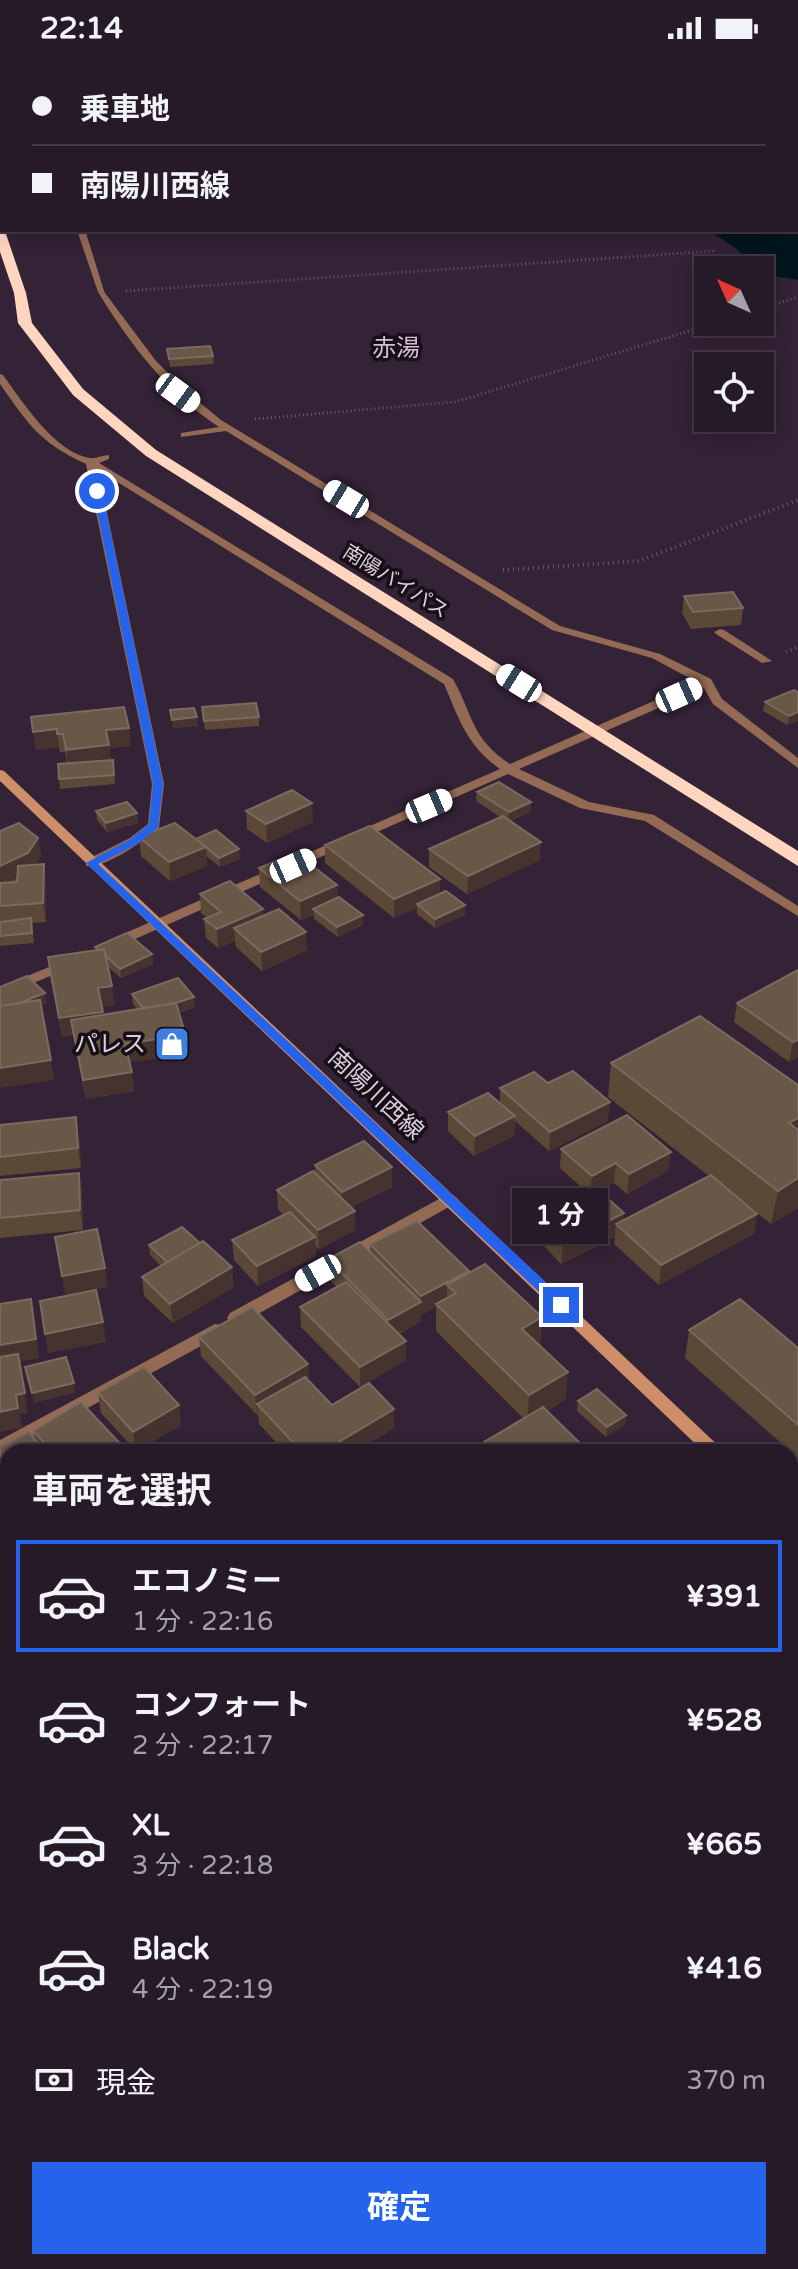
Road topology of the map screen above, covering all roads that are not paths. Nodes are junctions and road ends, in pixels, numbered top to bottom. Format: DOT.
graph roads {
  1 [pos="82,232"];
  2 [pos="0,234"];
  3 [pos="20,293"];
  4 [pos="0,296"];
  5 [pos="0,377"];
  6 [pos="224,425"];
  7 [pos="184,435"];
  8 [pos="105,457"];
  9 [pos="91,462"];
  10 [pos="720,632"];
  11 [pos="766,661"];
  12 [pos="707,682"];
  13 [pos="597,732"];
  14 [pos="798,764"];
  15 [pos="510,770"];
  16 [pos="0,774"];
  17 [pos="798,860"];
  18 [pos="91,863"];
  19 [pos="798,912"];
  20 [pos="157,925"];
  21 [pos="0,992"];
  22 [pos="450,1199"];
  23 [pos="9,1444"];
  24 [pos="708,1444"];
  1 -- 6 [label="street"];
  2 -- 3 [label="highway, 南陽バイパス"];
  3 -- 4 [label="highway"];
  3 -- 13 [label="highway, 南陽バイパス"];
  5 -- 9 [label="street"];
  6 -- 7 [label="street"];
  6 -- 12 [label="street"];
  8 -- 9 [label="street"];
  9 -- 15 [label="street"];
  9 -- 18 [label="street"];
  10 -- 11 [label="street"];
  12 -- 13 [label="street"];
  12 -- 14 [label="street"];
  13 -- 15 [label="street"];
  13 -- 17 [label="highway, 南陽バイパス"];
  15 -- 19 [label="street"];
  15 -- 20 [label="street"];
  16 -- 18 [label="main road, 南陽川西線"];
  18 -- 20 [label="main road, 南陽川西線"];
  20 -- 21 [label="street"];
  20 -- 22 [label="main road, 南陽川西線"];
  22 -- 23 [label="street"];
  22 -- 24 [label="main road, 南陽川西線"];
}
